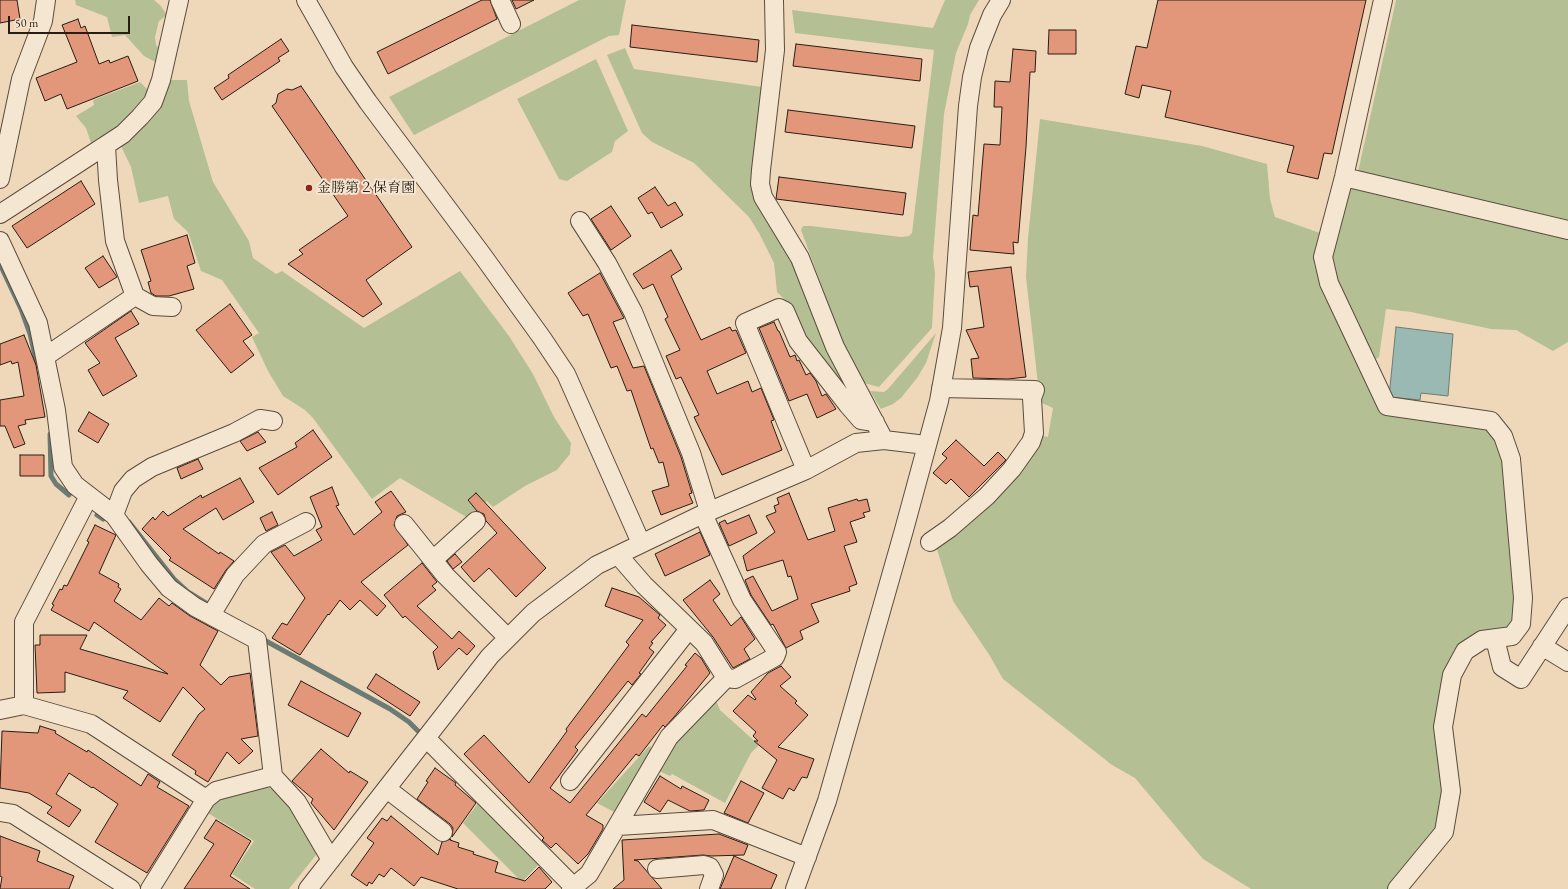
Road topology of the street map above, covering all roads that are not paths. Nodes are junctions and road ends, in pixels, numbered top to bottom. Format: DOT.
graph roads {
  1 [pos="46,0"];
  2 [pos="179,0"];
  3 [pos="306,0"];
  4 [pos="500,0"];
  5 [pos="774,0"];
  6 [pos="1001,0"];
  7 [pos="1382,0"];
  8 [pos="512,24"];
  9 [pos="106,146"];
  10 [pos="1344,177"];
  11 [pos="0,179"];
  12 [pos="0,214"];
  13 [pos="580,221"];
  14 [pos="1568,230"];
  15 [pos="0,241"];
  16 [pos="135,296"];
  17 [pos="172,307"];
  18 [pos="46,356"];
  19 [pos="941,388"];
  20 [pos="273,421"];
  21 [pos="875,422"];
  22 [pos="884,440"];
  23 [pos="926,445"];
  24 [pos="806,470"];
  25 [pos="149,481"];
  26 [pos="89,496"];
  27 [pos="706,513"];
  28 [pos="114,515"];
  29 [pos="476,521"];
  30 [pos="306,522"];
  31 [pos="404,524"];
  32 [pos="930,542"];
  33 [pos="641,543"];
  34 [pos="618,555"];
  35 [pos="433,560"];
  36 [pos="1568,607"];
  37 [pos="212,616"];
  38 [pos="689,629"];
  39 [pos="508,638"];
  40 [pos="1495,639"];
  41 [pos="1542,646"];
  42 [pos="1568,662"];
  43 [pos="726,678"];
  44 [pos="24,705"];
  45 [pos="0,710"];
  46 [pos="426,738"];
  47 [pos="273,776"];
  48 [pos="570,781"];
  49 [pos="386,789"];
  50 [pos="206,799"];
  51 [pos="0,812"];
  52 [pos="618,826"];
  53 [pos="442,832"];
  54 [pos="807,857"];
  55 [pos="331,860"];
  56 [pos="657,869"];
  57 [pos="579,886"];
  58 [pos="131,889"];
  59 [pos="150,889"];
  60 [pos="308,889"];
  61 [pos="709,889"];
  62 [pos="795,889"];
  63 [pos="1397,889"];
  1 -- 11 [label="street"];
  2 -- 9 [label="street"];
  3 -- 33 [label="street"];
  4 -- 8 [label="street"];
  5 -- 21 [label="street"];
  6 -- 19 [label="street"];
  7 -- 10 [label="street"];
  9 -- 12 [label="street"];
  9 -- 16 [label="street"];
  10 -- 14 [label="street"];
  10 -- 40 [label="street"];
  13 -- 27 [label="street"];
  15 -- 18 [label="street"];
  16 -- 17 [label="street"];
  16 -- 18 [label="street"];
  18 -- 26 [label="street"];
  19 -- 23 [label="street"];
  19 -- 32 [label="street"];
  20 -- 28 [label="street"];
  21 -- 22 [label="street"];
  21 -- 24 [label="street"];
  22 -- 23 [label="street"];
  22 -- 24 [label="street"];
  23 -- 54 [label="street"];
  24 -- 27 [label="street"];
  25 -- 28 [label="street"];
  26 -- 28 [label="street"];
  26 -- 44 [label="street"];
  27 -- 33 [label="street"];
  27 -- 43 [label="street"];
  28 -- 37 [label="street"];
  29 -- 35 [label="street"];
  30 -- 37 [label="street"];
  31 -- 35 [label="street"];
  33 -- 34 [label="street"];
  34 -- 38 [label="street"];
  34 -- 39 [label="street"];
  35 -- 39 [label="street"];
  36 -- 41 [label="street"];
  37 -- 47 [label="street"];
  38 -- 43 [label="street"];
  38 -- 48 [label="street"];
  39 -- 46 [label="street"];
  40 -- 41 [label="street"];
  40 -- 63 [label="street"];
  41 -- 42 [label="street"];
  43 -- 52 [label="street"];
  44 -- 45 [label="street"];
  44 -- 50 [label="street"];
  46 -- 49 [label="street"];
  46 -- 57 [label="street"];
  47 -- 50 [label="street"];
  47 -- 55 [label="street"];
  49 -- 53 [label="street"];
  49 -- 55 [label="street"];
  50 -- 59 [label="street"];
  51 -- 58 [label="street"];
  52 -- 54 [label="street"];
  52 -- 57 [label="street"];
  54 -- 62 [label="street"];
  55 -- 60 [label="street"];
  56 -- 61 [label="street"];
}
